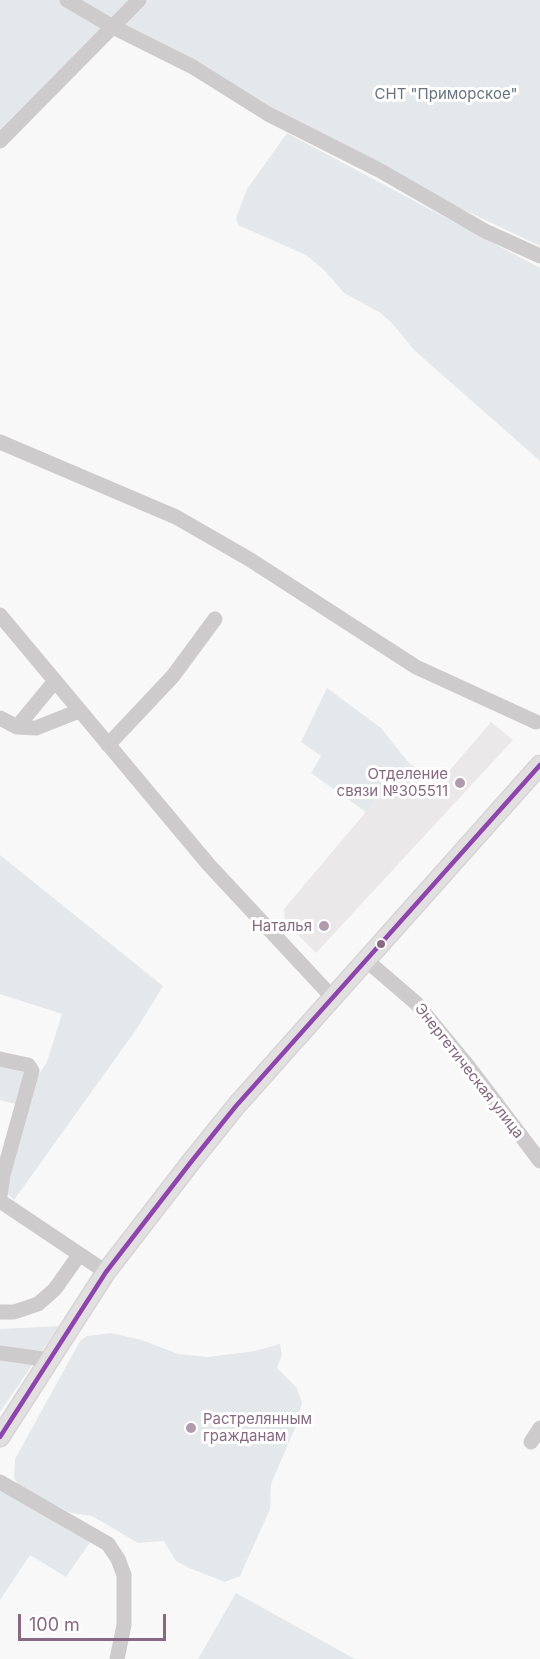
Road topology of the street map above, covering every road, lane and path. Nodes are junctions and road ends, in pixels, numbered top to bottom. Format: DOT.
graph roads {
  1 [pos="67,0"];
  2 [pos="139,0"];
  3 [pos="113,27"];
  4 [pos="0,141"];
  5 [pos="540,256"];
  6 [pos="0,442"];
  7 [pos="0,615"];
  8 [pos="215,618"];
  9 [pos="55,681"];
  10 [pos="79,711"];
  11 [pos="0,718"];
  12 [pos="536,722"];
  13 [pos="16,727"];
  14 [pos="108,745"];
  15 [pos="540,765"];
  16 [pos="366,960"];
  17 [pos="333,998"];
  18 [pos="0,1059"];
  19 [pos="540,1161"];
  20 [pos="0,1199"];
  21 [pos="79,1255"];
  22 [pos="106,1272"];
  23 [pos="0,1312"];
  24 [pos="0,1353"];
  25 [pos="50,1360"];
  26 [pos="540,1428"];
  27 [pos="0,1437"];
  28 [pos="531,1442"];
  29 [pos="0,1482"];
  30 [pos="117,1659"];
  1 -- 3 [label="street"];
  2 -- 3 [label="street"];
  3 -- 4 [label="street"];
  3 -- 5 [label="street"];
  6 -- 12 [label="street"];
  7 -- 9 [label="street"];
  8 -- 14 [label="street"];
  9 -- 10 [label="street"];
  9 -- 13 [label="street"];
  10 -- 13 [label="street"];
  10 -- 14 [label="street"];
  11 -- 13 [label="street"];
  14 -- 17 [label="street"];
  15 -- 16 [label="main road"];
  16 -- 17 [label="main road"];
  16 -- 19 [label="street, Энергетическая улица"];
  17 -- 22 [label="main road"];
  18 -- 20 [label="street"];
  20 -- 21 [label="street"];
  21 -- 22 [label="street"];
  21 -- 23 [label="street"];
  22 -- 25 [label="main road"];
  24 -- 25 [label="street"];
  25 -- 27 [label="main road"];
  26 -- 28 [label="street"];
  29 -- 30 [label="street"];
}
